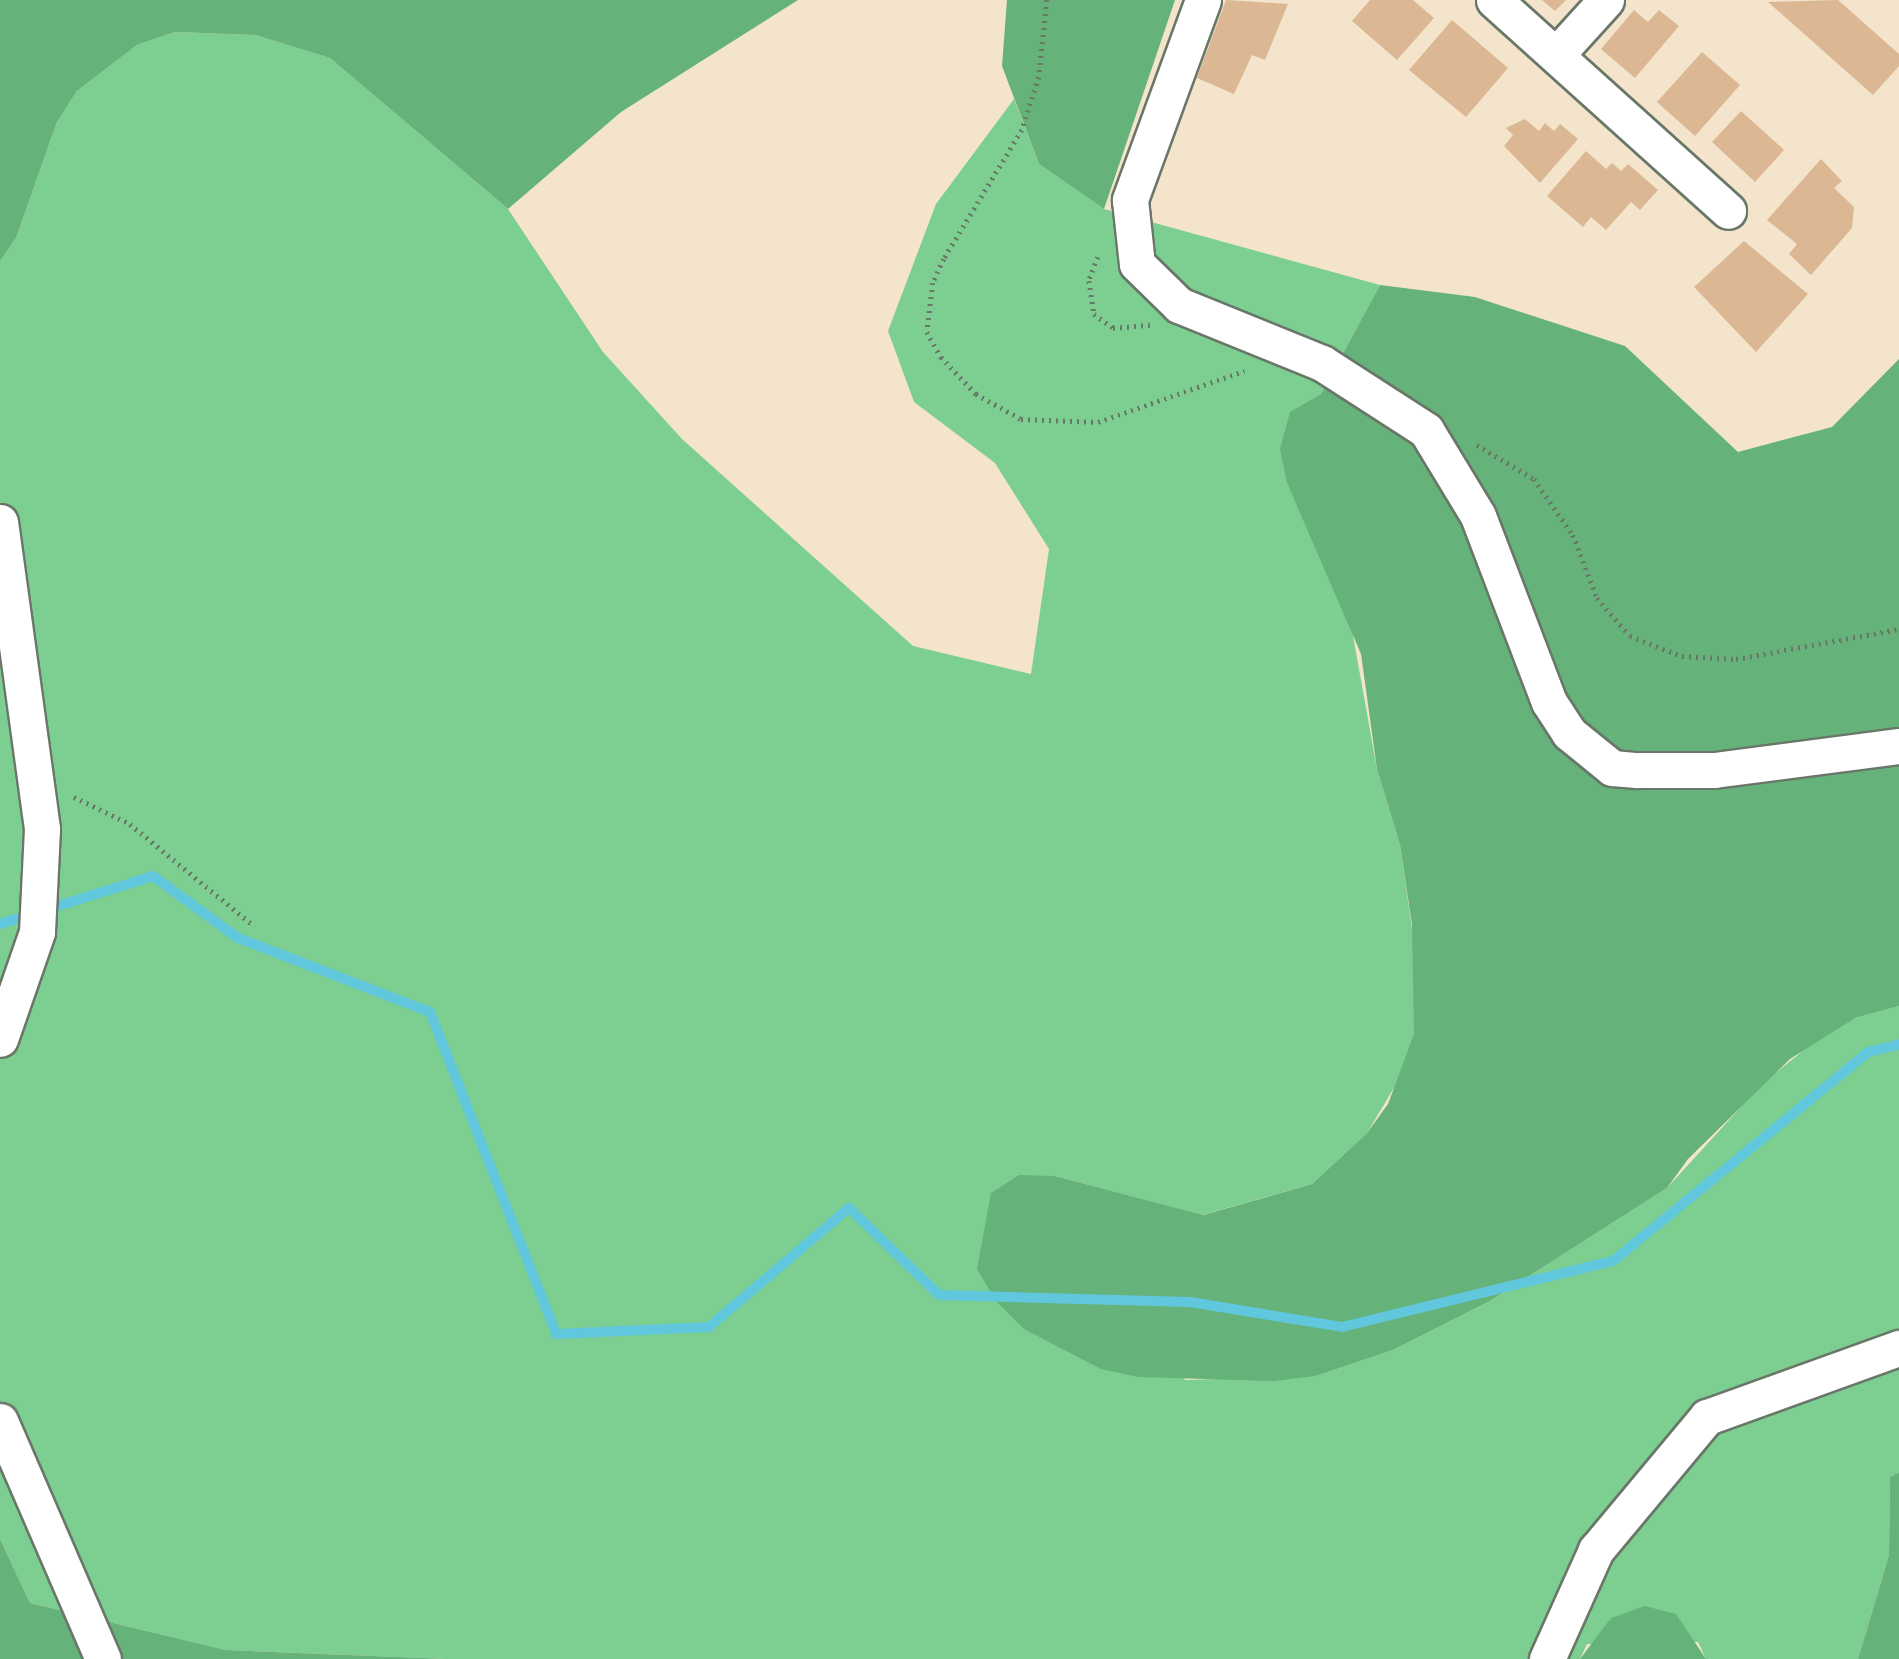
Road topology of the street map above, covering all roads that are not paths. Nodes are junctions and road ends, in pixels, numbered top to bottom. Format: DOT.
graph roads {
  1 [pos="1202,0"];
  2 [pos="1494,0"];
  3 [pos="1606,0"];
  4 [pos="1557,54"];
  5 [pos="1728,211"];
  6 [pos="0,522"];
  7 [pos="1899,747"];
  8 [pos="0,1039"];
  9 [pos="1899,1348"];
  10 [pos="0,1421"];
  11 [pos="103,1659"];
  12 [pos="1547,1659"];
  1 -- 7 [label="street"];
  2 -- 4 [label="street"];
  3 -- 4 [label="street"];
  4 -- 5 [label="street"];
  6 -- 8 [label="street"];
  9 -- 12 [label="street"];
  10 -- 11 [label="street"];
}
